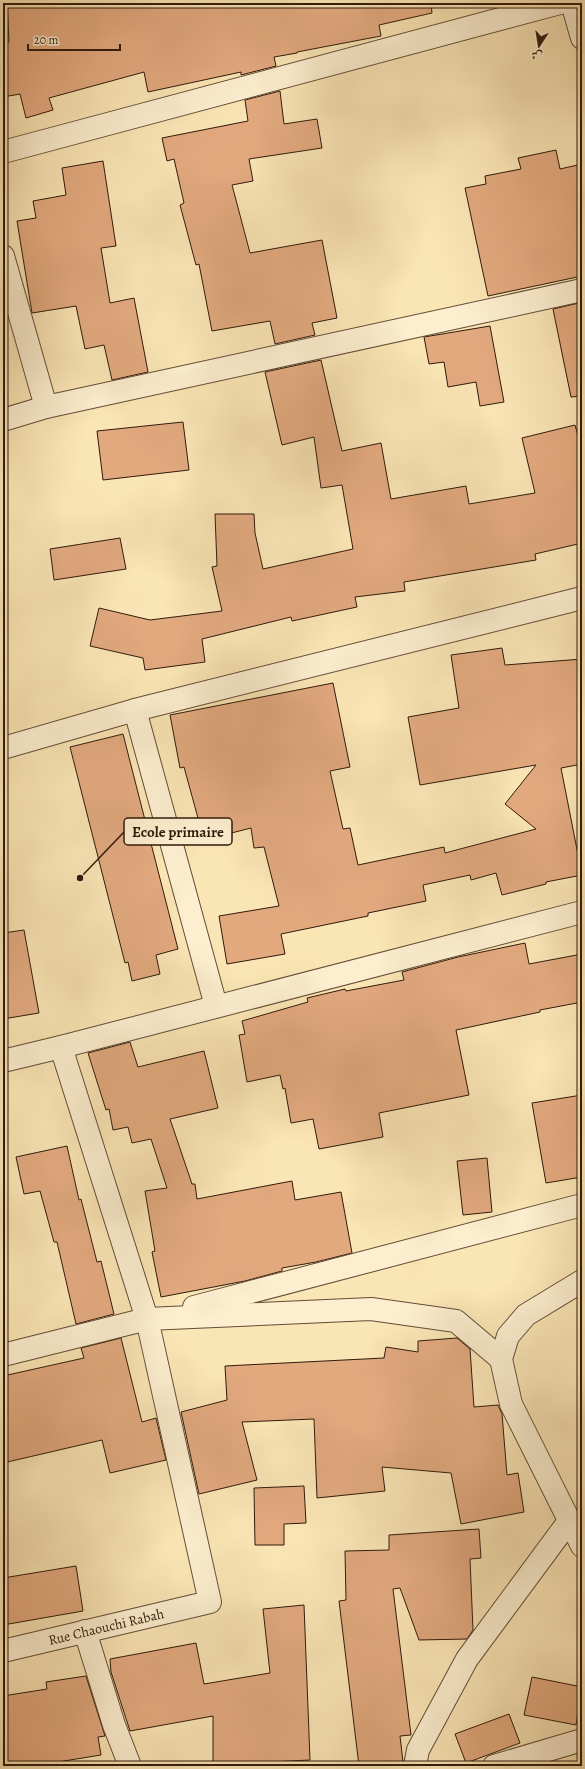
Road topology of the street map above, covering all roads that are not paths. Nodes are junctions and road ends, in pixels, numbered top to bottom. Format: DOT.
graph roads {
  1 [pos="560,3"];
  2 [pos="572,3"];
  3 [pos="582,38"];
  4 [pos="3,152"];
  5 [pos="3,256"];
  6 [pos="582,290"];
  7 [pos="46,407"];
  8 [pos="3,420"];
  9 [pos="582,598"];
  10 [pos="135,710"];
  11 [pos="3,748"];
  12 [pos="582,912"];
  13 [pos="216,1006"];
  14 [pos="61,1047"];
  15 [pos="3,1061"];
  16 [pos="582,1205"];
  17 [pos="582,1281"];
  18 [pos="147,1319"];
  19 [pos="3,1355"];
  20 [pos="502,1359"];
  21 [pos="569,1521"];
  22 [pos="582,1546"];
  23 [pos="85,1631"];
  24 [pos="3,1651"];
  25 [pos="582,1740"];
  26 [pos="130,1766"];
  27 [pos="415,1766"];
  28 [pos="494,1766"];
  1 -- 4 [label="street"];
  2 -- 3 [label="street"];
  5 -- 7 [label="street"];
  6 -- 7 [label="street"];
  7 -- 8 [label="street"];
  9 -- 10 [label="street"];
  10 -- 11 [label="street"];
  10 -- 13 [label="street"];
  12 -- 13 [label="street"];
  13 -- 14 [label="street"];
  14 -- 15 [label="street"];
  14 -- 18 [label="street"];
  16 -- 18 [label="street"];
  17 -- 20 [label="street"];
  18 -- 19 [label="street"];
  18 -- 20 [label="street"];
  18 -- 23 [label="street, Rue Chaouchi Rabah"];
  20 -- 21 [label="street"];
  21 -- 22 [label="street"];
  21 -- 27 [label="street"];
  23 -- 24 [label="street, Rue Chaouchi Rabah"];
  23 -- 26 [label="street"];
  25 -- 28 [label="street"];
}
